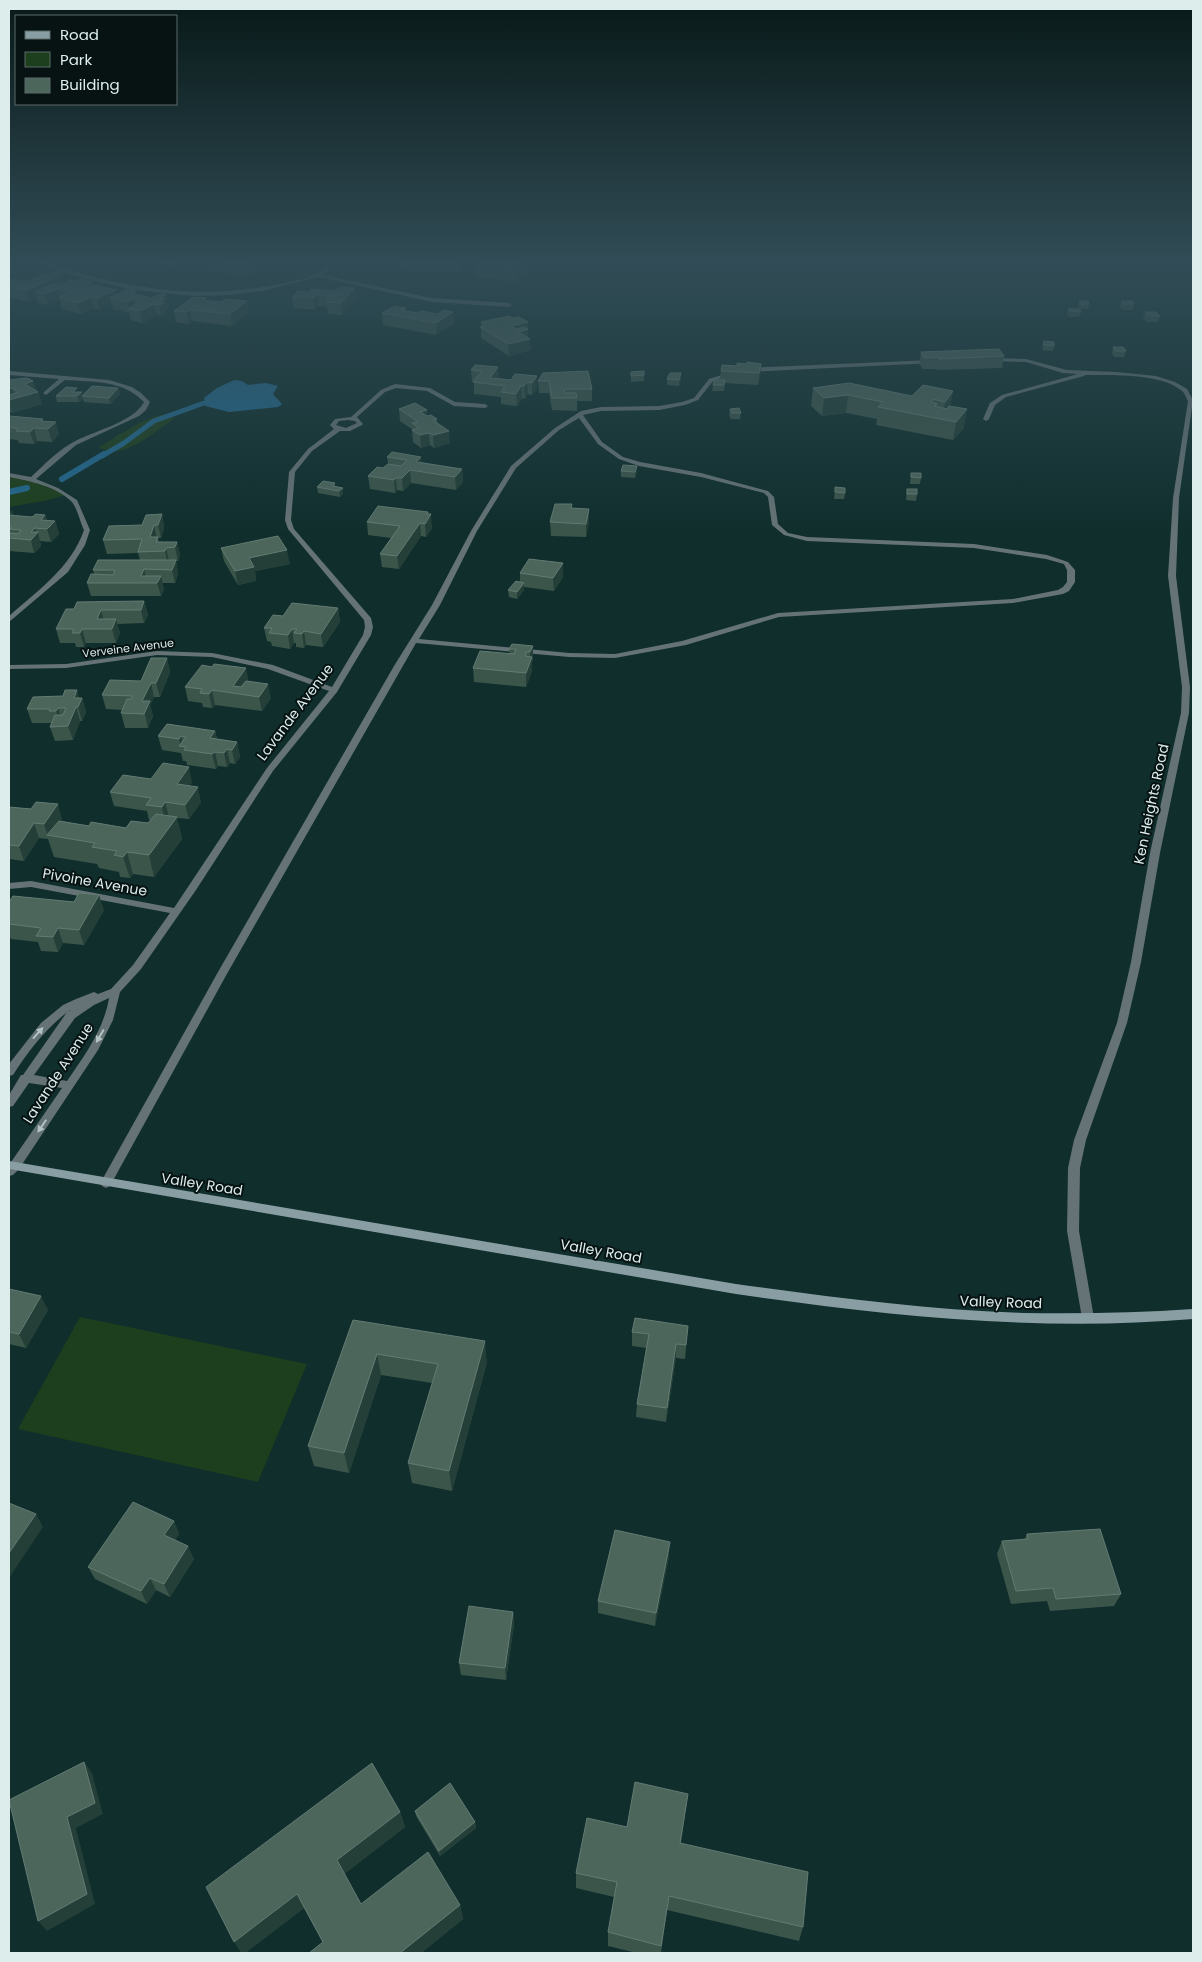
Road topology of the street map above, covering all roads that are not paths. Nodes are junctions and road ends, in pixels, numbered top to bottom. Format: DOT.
graph roads {
  1 [pos="982,360"];
  2 [pos="943,362"];
  3 [pos="9,373"];
  4 [pos="1086,374"];
  5 [pos="64,378"];
  6 [pos="46,393"];
  7 [pos="485,406"];
  8 [pos="579,414"];
  9 [pos="353,418"];
  10 [pos="986,419"];
  11 [pos="338,429"];
  12 [pos="9,475"];
  13 [pos="32,479"];
  14 [pos="9,620"];
  15 [pos="414,641"];
  16 [pos="9,667"];
  17 [pos="334,690"];
  18 [pos="9,886"];
  19 [pos="175,911"];
  20 [pos="115,991"];
  21 [pos="9,1072"];
  22 [pos="26,1078"];
  23 [pos="69,1086"];
  24 [pos="9,1099"];
  25 [pos="11,1168"];
  26 [pos="106,1183"];
  27 [pos="1193,1314"];
  28 [pos="1088,1318"];
  1 -- 4 [label="street"];
  2 -- 8 [label="street"];
  3 -- 5 [label="street"];
  4 -- 10 [label="street"];
  4 -- 28 [label="street, Ken Heights Road"];
  5 -- 6 [label="street"];
  5 -- 13 [label="street"];
  7 -- 9 [label="street"];
  8 -- 15 [label="street"];
  8 -- 15 [label="street"];
  9 -- 11 [label="street"];
  9 -- 11 [label="street"];
  11 -- 17 [label="street, Lavande Avenue"];
  12 -- 13 [label="street"];
  13 -- 14 [label="street"];
  15 -- 26 [label="street"];
  16 -- 17 [label="street, Verveine Avenue"];
  17 -- 19 [label="street, Lavande Avenue"];
  18 -- 19 [label="street, Pivoine Avenue"];
  19 -- 20 [label="street, Lavande Avenue"];
  21 -- 20 [label="street, one-way"];
  20 -- 22 [label="street, Lavande Avenue"];
  20 -- 23 [label="street, Lavande Avenue, one-way"];
  22 -- 23 [label="street"];
  22 -- 24 [label="street, Lavande Avenue"];
  23 -- 25 [label="street, Lavande Avenue, one-way"];
  25 -- 26 [label="street, Valley Road"];
  26 -- 28 [label="street, Valley Road"];
  27 -- 28 [label="street, Valley Road"];
}
